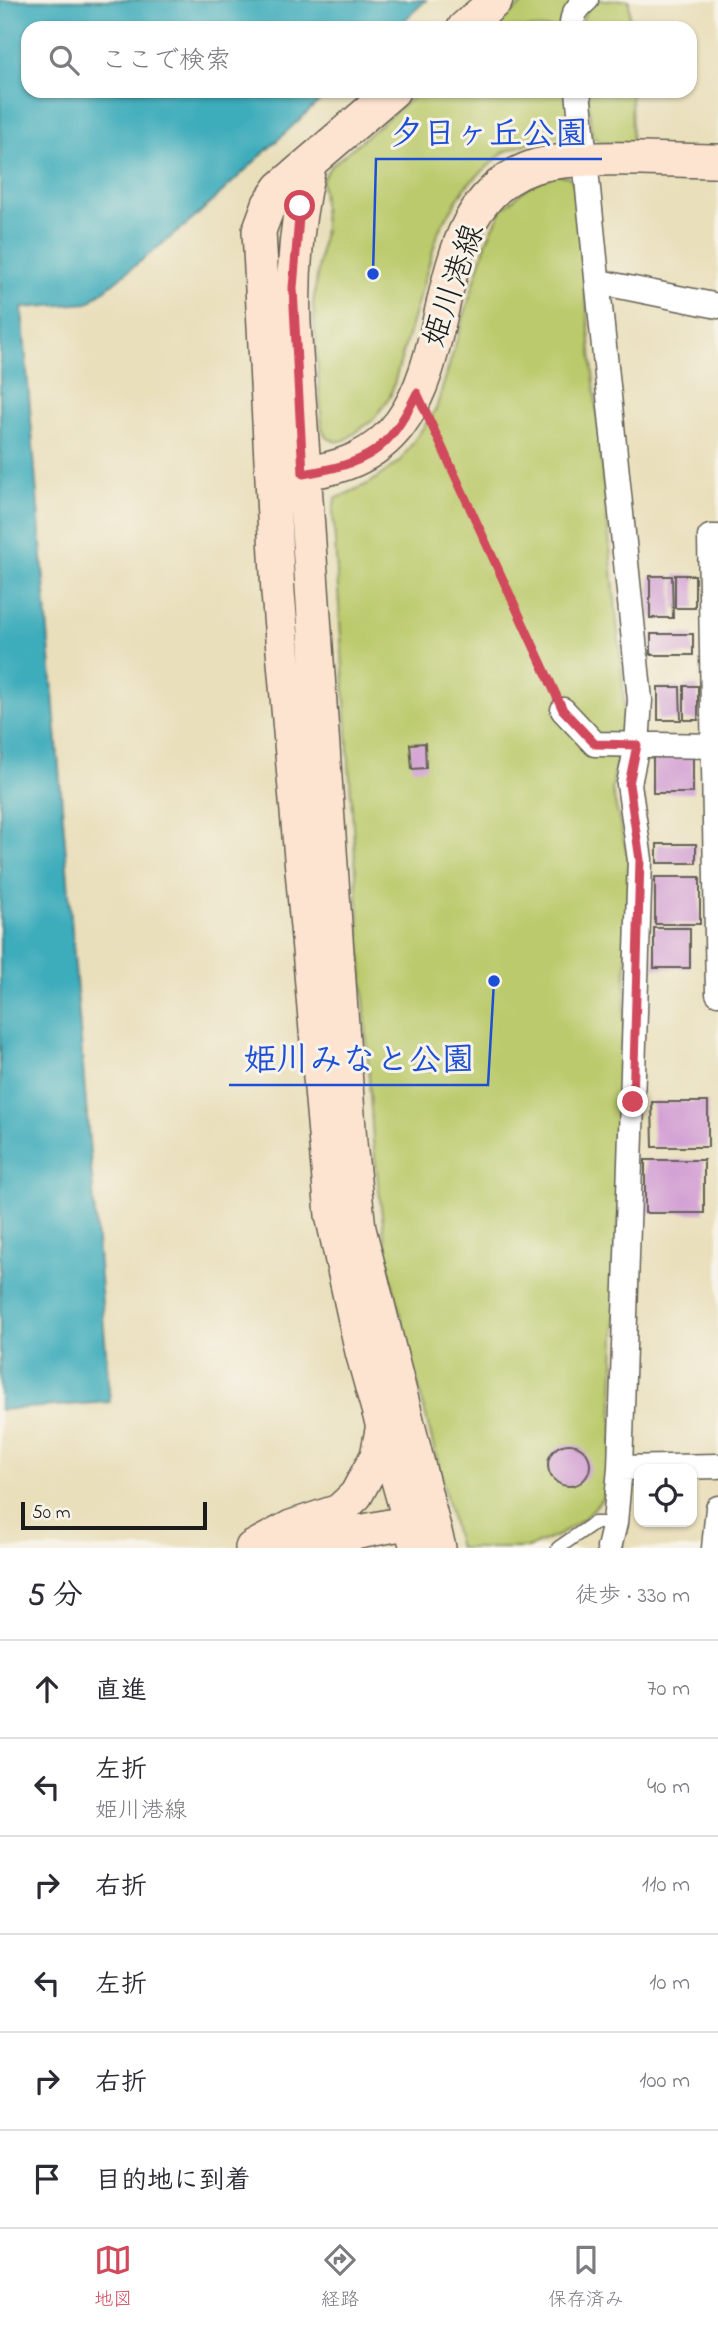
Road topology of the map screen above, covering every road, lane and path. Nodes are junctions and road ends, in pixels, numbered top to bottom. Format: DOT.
graph roads {
  1 [pos="496,0"];
  2 [pos="586,0"];
  3 [pos="472,21"];
  4 [pos="571,21"];
  5 [pos="385,98"];
  6 [pos="580,98"];
  7 [pos="586,160"];
  8 [pos="718,161"];
  9 [pos="599,282"];
  10 [pos="718,306"];
  11 [pos="417,393"];
  12 [pos="287,474"];
  13 [pos="718,537"];
  14 [pos="563,710"];
  15 [pos="637,745"];
  16 [pos="715,746"];
  17 [pos="718,931"];
  18 [pos="718,993"];
  19 [pos="383,1424"];
  20 [pos="718,1466"];
  21 [pos="620,1468"];
  22 [pos="718,1508"];
  23 [pos="615,1523"];
  24 [pos="425,1534"];
  25 [pos="252,1548"];
  26 [pos="279,1548"];
  27 [pos="558,1548"];
  28 [pos="609,1548"];
  29 [pos="714,1548"];
  1 -- 3 [label="street"];
  2 -- 4 [label="street"];
  5 -- 12 [label="street"];
  6 -- 7 [label="street"];
  7 -- 8 [label="street, 姫川港線"];
  7 -- 9 [label="street"];
  7 -- 11 [label="street, 姫川港線"];
  9 -- 10 [label="street"];
  9 -- 15 [label="street"];
  11 -- 12 [label="street, 姫川港線"];
  11 -- 14 [label="path"];
  12 -- 19 [label="street"];
  12 -- 24 [label="street"];
  13 -- 16 [label="street"];
  14 -- 15 [label="street"];
  15 -- 16 [label="street"];
  15 -- 21 [label="street"];
  16 -- 17 [label="street"];
  17 -- 18 [label="street"];
  19 -- 24 [label="street"];
  19 -- 25 [label="street"];
  20 -- 21 [label="street"];
  21 -- 23 [label="street"];
  22 -- 29 [label="street"];
  23 -- 27 [label="lane"];
  23 -- 28 [label="street"];
  24 -- 26 [label="street"];
}
